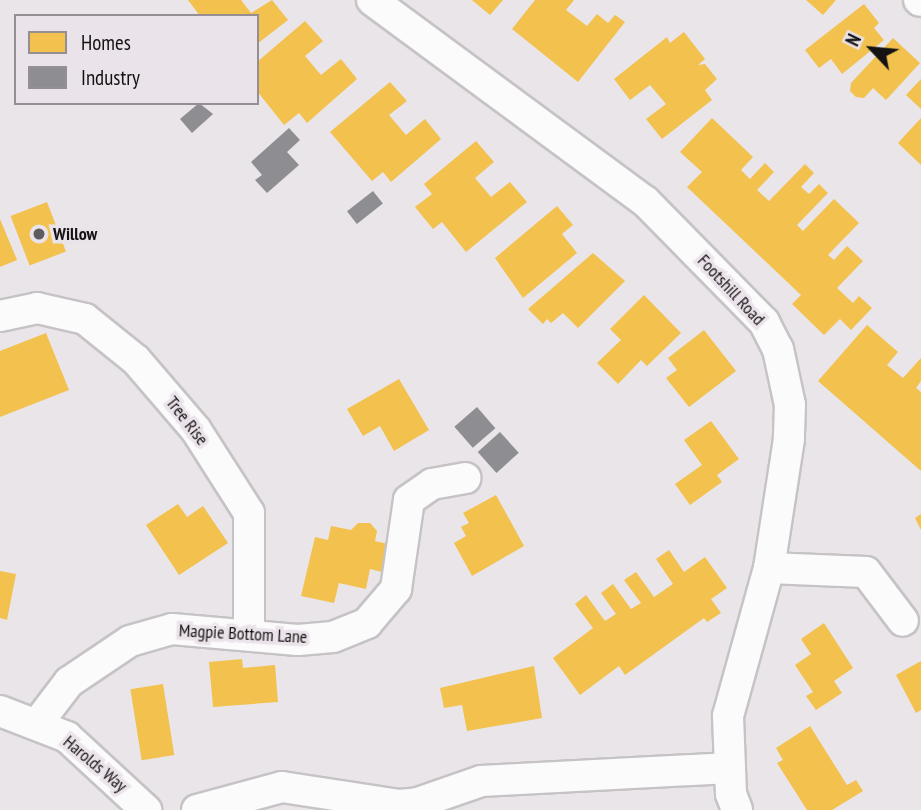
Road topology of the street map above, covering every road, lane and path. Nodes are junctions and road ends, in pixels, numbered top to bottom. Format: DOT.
graph roads {
  1 [pos="372,0"];
  2 [pos="0,316"];
  3 [pos="466,478"];
  4 [pos="769,568"];
  5 [pos="903,621"];
  6 [pos="249,634"];
  7 [pos="0,711"];
  8 [pos="37,724"];
  9 [pos="730,768"];
  10 [pos="146,810"];
  11 [pos="197,810"];
  12 [pos="737,810"];
  1 -- 4 [label="street, Footshill Road"];
  2 -- 6 [label="street, Tree Rise"];
  3 -- 6 [label="street, Magpie Bottom Lane"];
  4 -- 5 [label="street"];
  4 -- 9 [label="street, Footshill Road"];
  6 -- 8 [label="street, Magpie Bottom Lane"];
  7 -- 8 [label="street, Harolds Way"];
  8 -- 10 [label="street, Harolds Way"];
  9 -- 11 [label="street"];
  9 -- 12 [label="street, Footshill Road"];
}
